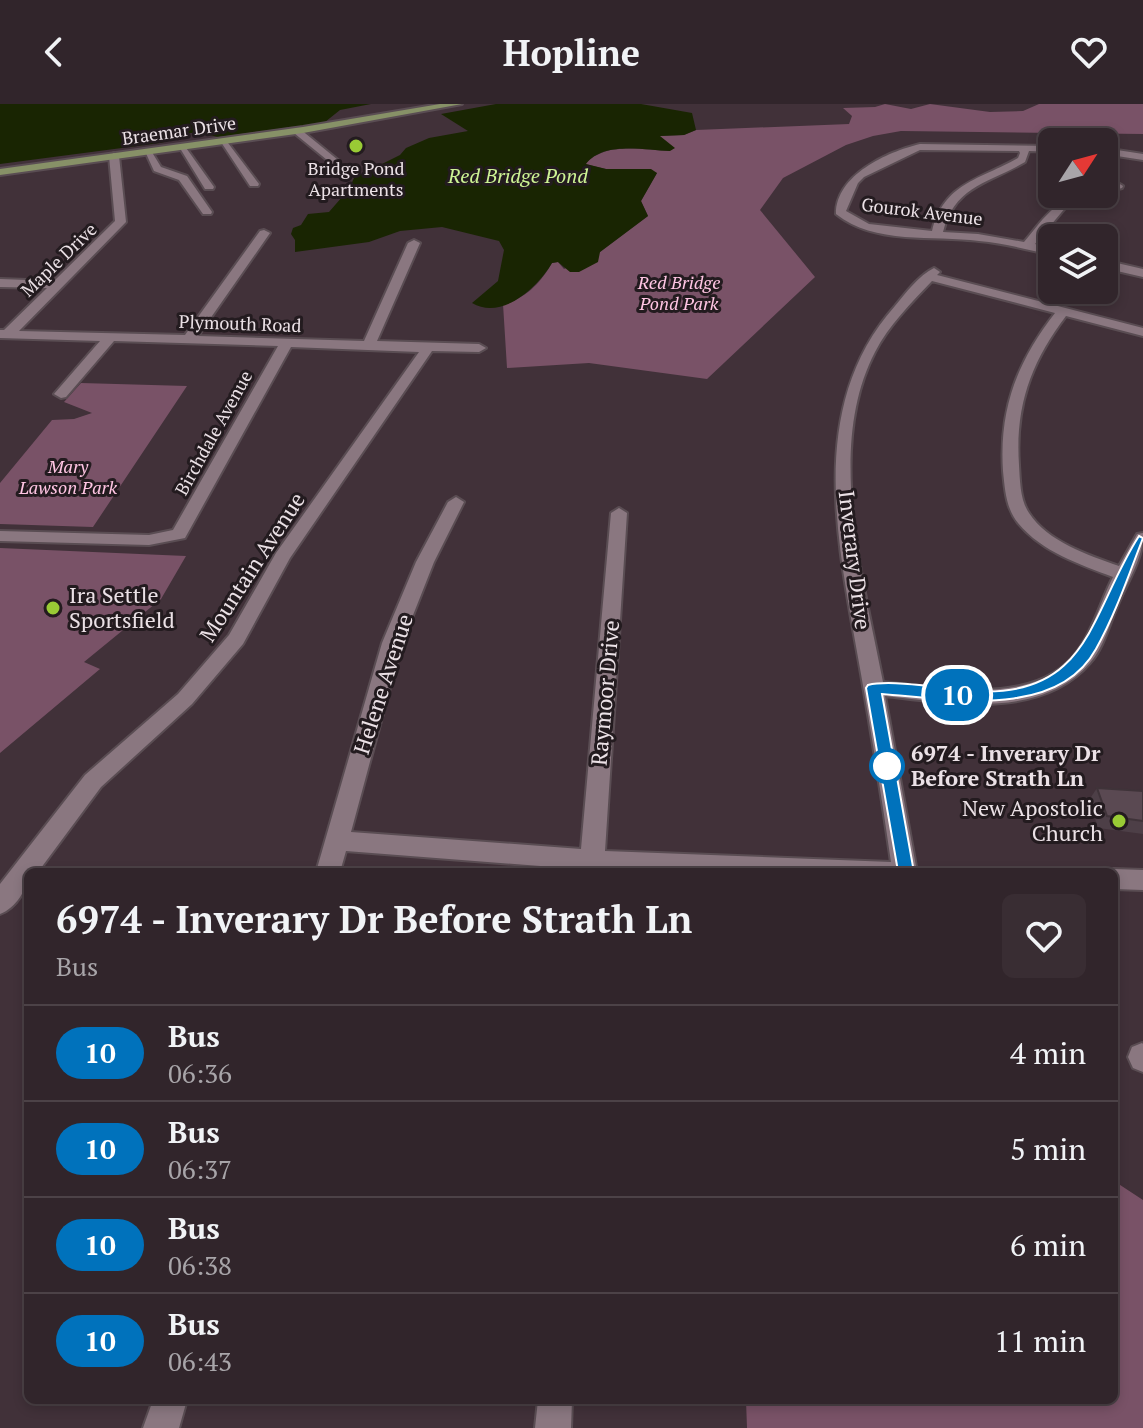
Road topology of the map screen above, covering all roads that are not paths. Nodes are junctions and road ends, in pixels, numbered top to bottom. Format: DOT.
graph roads {
  1 [pos="457,104"];
  2 [pos="297,131"];
  3 [pos="222,141"];
  4 [pos="181,147"];
  5 [pos="1022,148"];
  6 [pos="1038,149"];
  7 [pos="147,151"];
  8 [pos="1118,153"];
  9 [pos="114,156"];
  10 [pos="1143,157"];
  11 [pos="335,162"];
  12 [pos="0,172"];
  13 [pos="254,184"];
  14 [pos="209,187"];
  15 [pos="1060,208"];
  16 [pos="207,212"];
  17 [pos="264,233"];
  18 [pos="937,233"];
  19 [pos="414,243"];
  20 [pos="1027,246"];
  21 [pos="1038,249"];
  22 [pos="1118,267"];
  23 [pos="1143,273"];
  24 [pos="0,283"];
  25 [pos="60,285"];
  26 [pos="1063,312"];
  27 [pos="1143,332"];
  28 [pos="4,334"];
  29 [pos="110,338"];
  30 [pos="188,340"];
  31 [pos="286,344"];
  32 [pos="369,345"];
  33 [pos="423,348"];
  34 [pos="479,348"];
  35 [pos="61,394"];
  36 [pos="456,502"];
  37 [pos="619,513"];
  38 [pos="0,536"];
  39 [pos="1143,538"];
  40 [pos="1123,574"];
  41 [pos="874,688"];
  42 [pos="337,841"];
  43 [pos="591,866"];
  44 [pos="27,868"];
  45 [pos="329,868"];
  46 [pos="695,868"];
  47 [pos="902,868"];
  48 [pos="24,872"];
  49 [pos="1118,879"];
  50 [pos="1143,880"];
  51 [pos="0,903"];
  52 [pos="169,1404"];
  53 [pos="555,1404"];
  54 [pos="161,1428"];
  55 [pos="553,1428"];
  1 -- 2 [label="main road, Braemar Drive"];
  2 -- 3 [label="main road, Braemar Drive"];
  2 -- 11 [label="street"];
  3 -- 4 [label="main road, Braemar Drive"];
  3 -- 13 [label="street"];
  4 -- 7 [label="main road, Braemar Drive"];
  4 -- 14 [label="street"];
  5 -- 6 [label="street, Gourok Avenue"];
  5 -- 18 [label="street"];
  5 -- 18 [label="street, Gourok Avenue"];
  7 -- 9 [label="main road, Braemar Drive"];
  7 -- 16 [label="street"];
  8 -- 10 [label="street"];
  9 -- 12 [label="main road, Braemar Drive"];
  9 -- 25 [label="street, Maple Drive"];
  15 -- 20 [label="street"];
  17 -- 30 [label="street"];
  18 -- 20 [label="street, Gourok Avenue"];
  19 -- 32 [label="street"];
  20 -- 21 [label="street, Gourok Avenue"];
  22 -- 23 [label="street"];
  24 -- 25 [label="street"];
  25 -- 28 [label="street, Maple Drive"];
  26 -- 27 [label="street"];
  26 -- 40 [label="street"];
  26 -- 41 [label="street, Inverary Drive"];
  28 -- 29 [label="street, Plymouth Road"];
  29 -- 30 [label="street, Plymouth Road"];
  29 -- 35 [label="street"];
  30 -- 31 [label="street, Plymouth Road"];
  31 -- 32 [label="street, Plymouth Road"];
  31 -- 38 [label="street, Birchdale Avenue"];
  32 -- 33 [label="street, Plymouth Road"];
  33 -- 34 [label="street, Plymouth Road"];
  33 -- 44 [label="street, Mountain Avenue"];
  36 -- 42 [label="street, Helene Avenue"];
  37 -- 43 [label="street, Raymoor Drive"];
  39 -- 40 [label="street"];
  40 -- 41 [label="street"];
  41 -- 47 [label="street, Inverary Drive"];
  42 -- 43 [label="street"];
  42 -- 45 [label="street, Helene Avenue"];
  43 -- 46 [label="street"];
  48 -- 51 [label="street, Mountain Avenue"];
  49 -- 50 [label="street"];
  52 -- 54 [label="street"];
  53 -- 55 [label="street"];
}
